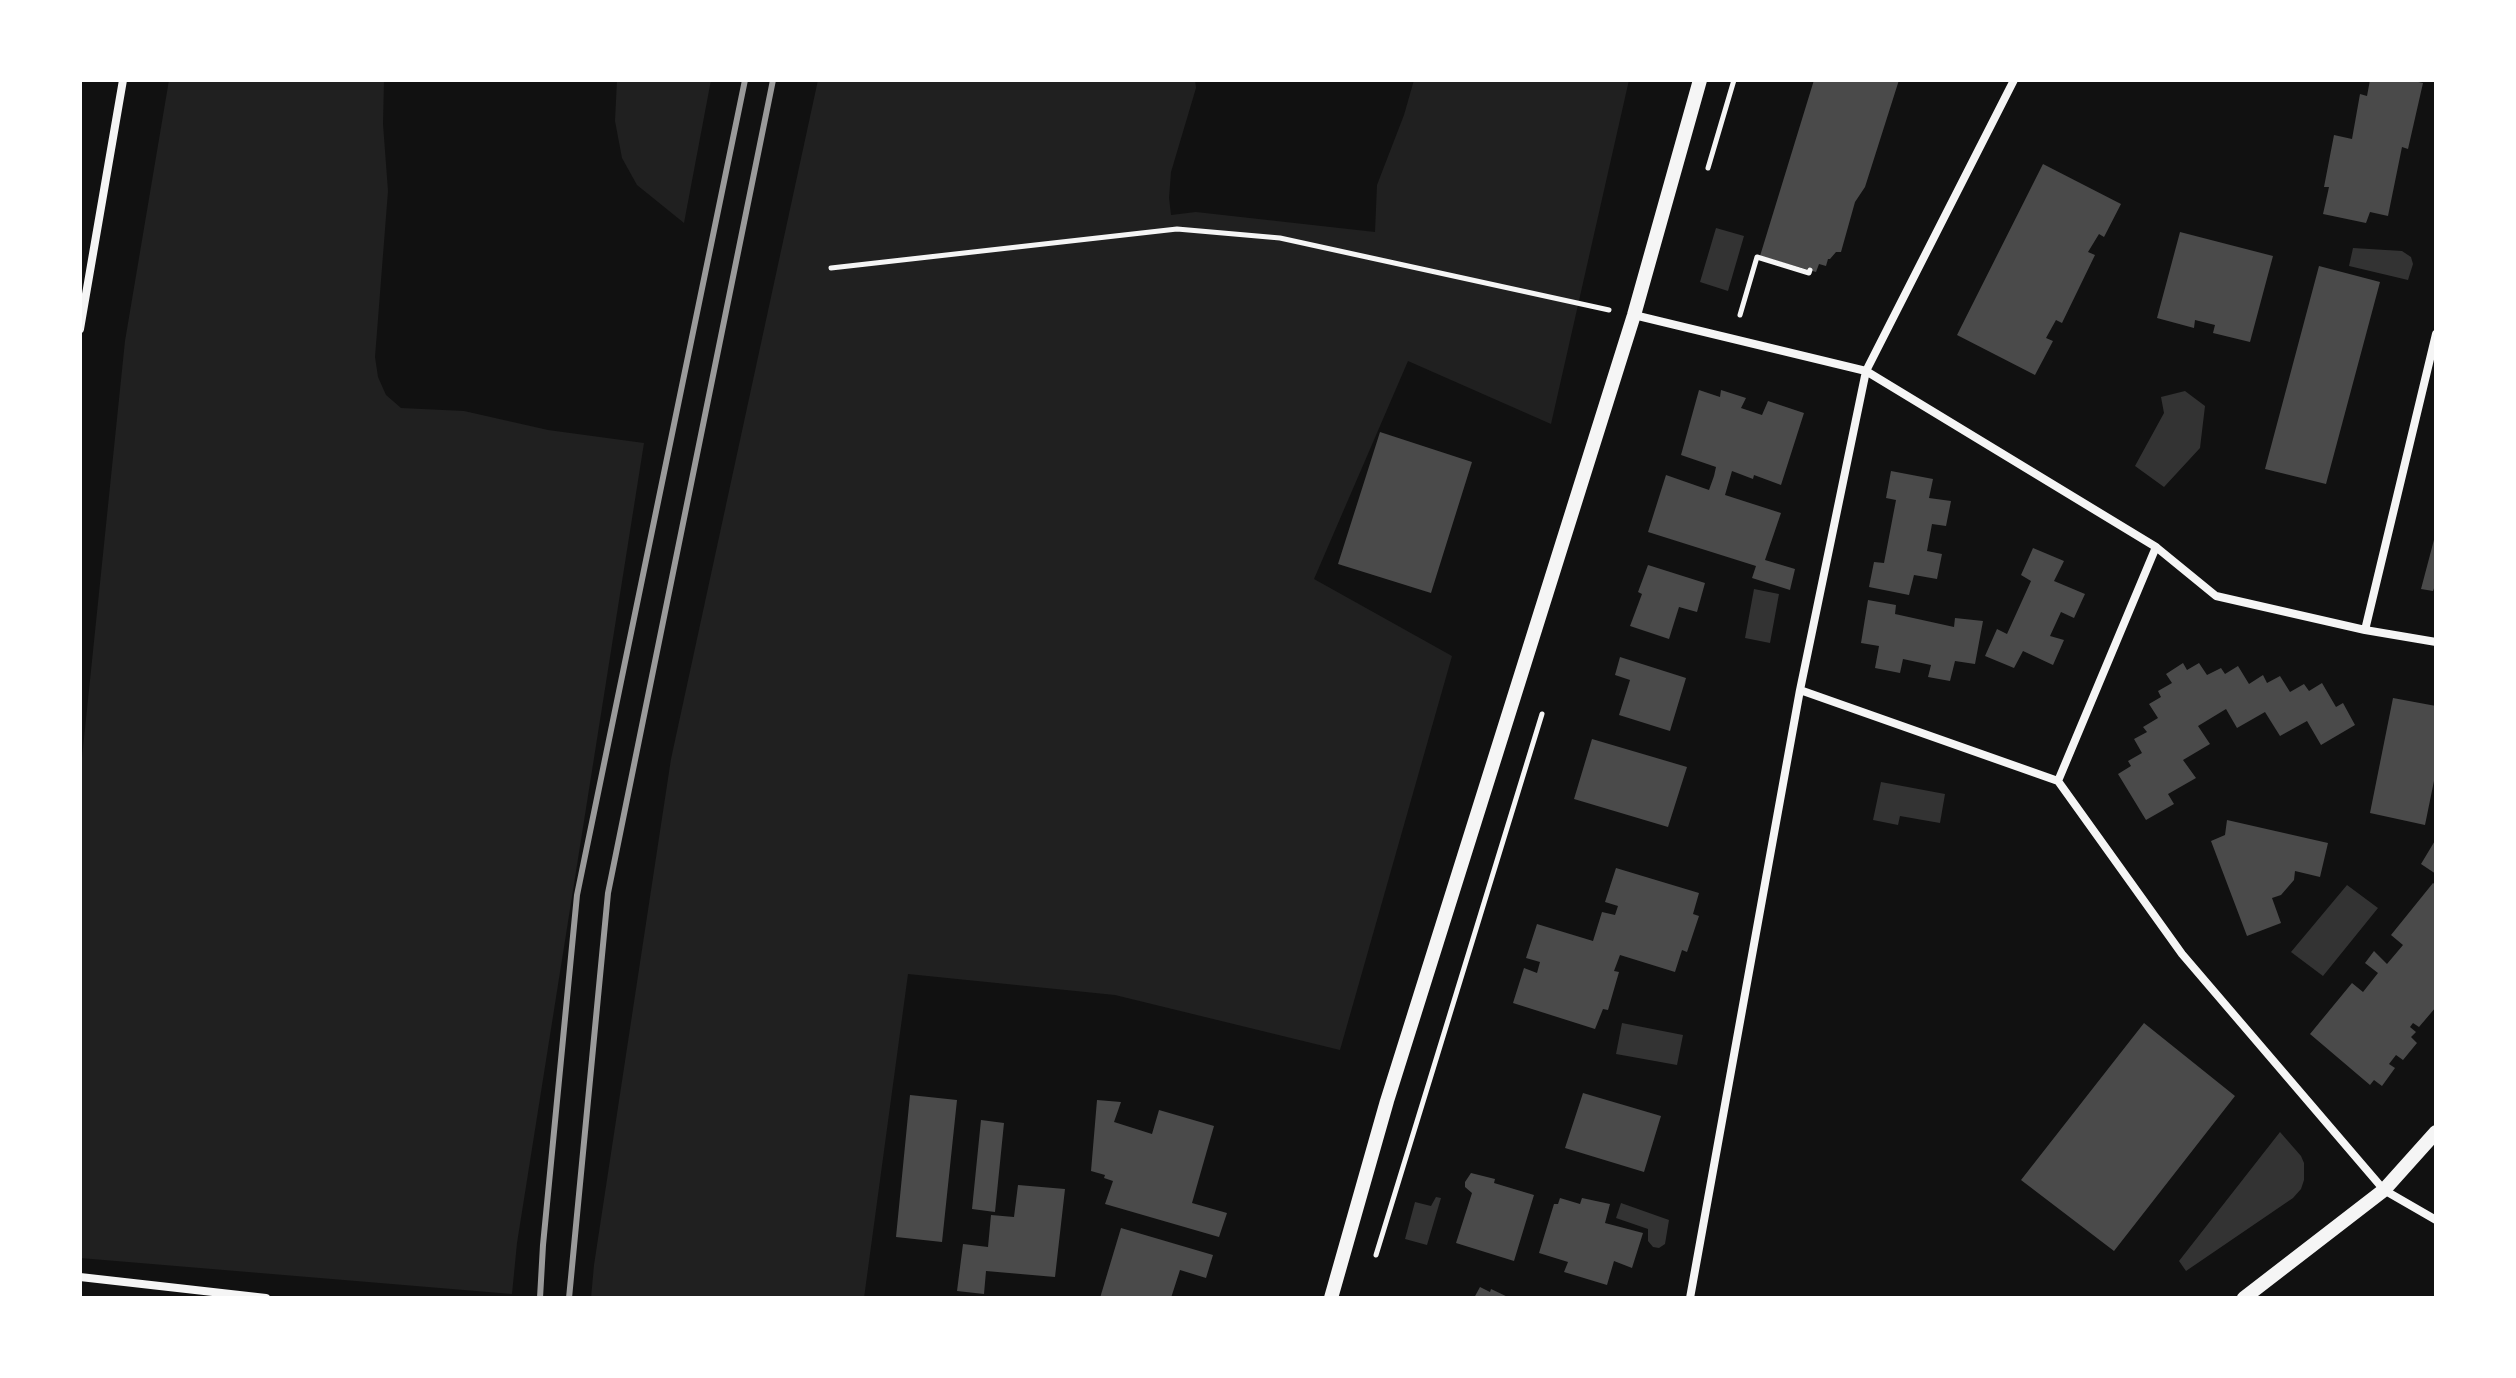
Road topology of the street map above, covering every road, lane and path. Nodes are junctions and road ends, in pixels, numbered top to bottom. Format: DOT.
graph roads {
  1 [pos="123,80"];
  2 [pos="1700,80"];
  3 [pos="2014,80"];
  4 [pos="831,268"];
  5 [pos="1810,270"];
  6 [pos="1634,315"];
  7 [pos="80,329"];
  8 [pos="2436,334"];
  9 [pos="1733,339"];
  10 [pos="1866,371"];
  11 [pos="2156,547"];
  12 [pos="2365,630"];
  13 [pos="2436,642"];
  14 [pos="1800,690"];
  15 [pos="2058,781"];
  16 [pos="2436,1132"];
  17 [pos="2384,1190"];
  18 [pos="2436,1220"];
  19 [pos="80,1277"];
  20 [pos="266,1298"];
  21 [pos="1331,1298"];
  22 [pos="1690,1298"];
  23 [pos="2244,1298"];
  1 -- 7 [label="street"];
  2 -- 6 [label="street"];
  3 -- 10 [label="street"];
  4 -- 6 [label="path"];
  5 -- 9 [label="path"];
  6 -- 9 [label="street"];
  6 -- 21 [label="street"];
  8 -- 12 [label="street"];
  9 -- 10 [label="street"];
  10 -- 11 [label="street"];
  10 -- 14 [label="street"];
  11 -- 12 [label="street"];
  11 -- 15 [label="street"];
  12 -- 13 [label="street"];
  14 -- 15 [label="street"];
  14 -- 22 [label="street"];
  15 -- 17 [label="street"];
  16 -- 17 [label="street"];
  17 -- 18 [label="street"];
  17 -- 23 [label="street"];
  19 -- 20 [label="street"];
}
